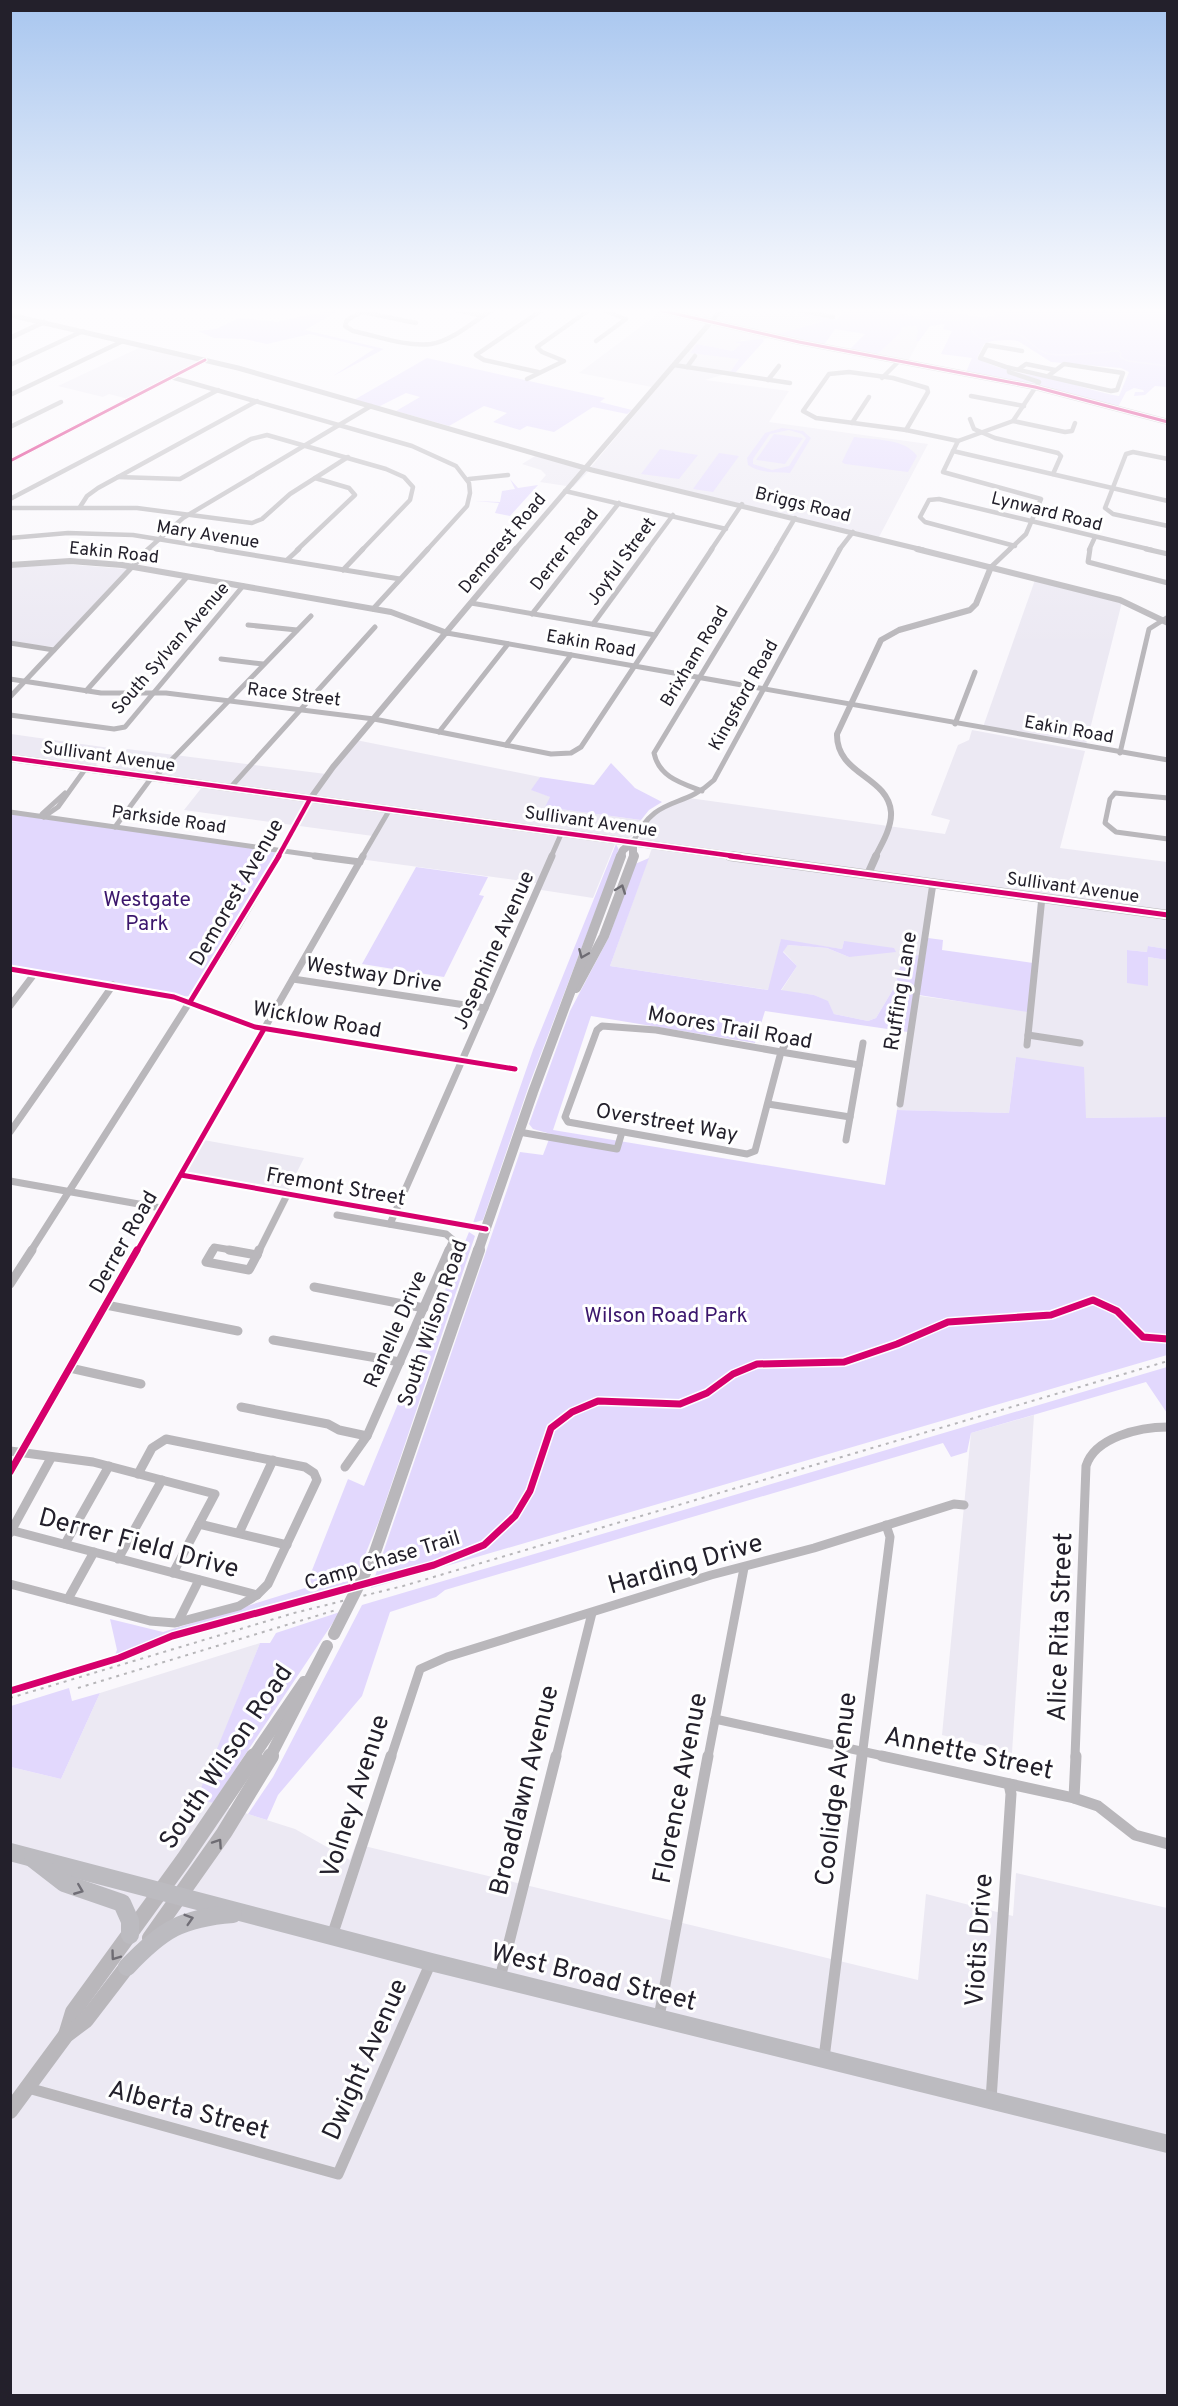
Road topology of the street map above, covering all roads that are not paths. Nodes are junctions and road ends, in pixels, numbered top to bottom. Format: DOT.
graph roads {
  1 [pos="84,422"];
  2 [pos="156,422"];
  3 [pos="218,422"];
  4 [pos="329,422"];
  5 [pos="343,422"];
  6 [pos="428,422"];
  7 [pos="624,422"];
  8 [pos="847,422"];
  9 [pos="910,422"];
  10 [pos="971,422"];
  11 [pos="1009,422"];
  12 [pos="1019,422"];
  13 [pos="852,423"];
  14 [pos="1075,423"];
  15 [pos="338,425"];
  16 [pos="906,430"];
  17 [pos="981,432"];
  18 [pos="958,441"];
  19 [pos="305,444"];
  20 [pos="953,451"];
  21 [pos="348,457"];
  22 [pos="1167,459"];
  23 [pos="10,461"];
  24 [pos="585,467"];
  25 [pos="1053,474"];
  26 [pos="508,475"];
  27 [pos="118,477"];
  28 [pos="315,478"];
  29 [pos="469,479"];
  30 [pos="1113,488"];
  31 [pos="566,491"];
  32 [pos="10,499"];
  33 [pos="1167,501"];
  34 [pos="619,503"];
  35 [pos="742,504"];
  36 [pos="80,507"];
  37 [pos="10,508"];
  38 [pos="188,515"];
  39 [pos="673,515"];
  40 [pos="795,518"];
  41 [pos="1032,521"];
  42 [pos="1167,526"];
  43 [pos="726,529"];
  44 [pos="854,532"];
  45 [pos="1095,537"];
  46 [pos="10,538"];
  47 [pos="158,539"];
  48 [pos="1015,546"];
  49 [pos="1167,554"];
  50 [pos="287,560"];
  51 [pos="10,566"];
  52 [pos="131,567"];
  53 [pos="991,567"];
  54 [pos="343,570"];
  55 [pos="187,577"];
  56 [pos="400,579"];
  57 [pos="1167,583"];
  58 [pos="243,586"];
  59 [pos="471,603"];
  60 [pos="373,609"];
  61 [pos="532,614"];
  62 [pos="311,616"];
  63 [pos="1166,620"];
  64 [pos="593,624"];
  65 [pos="248,625"];
  66 [pos="375,627"];
  67 [pos="297,630"];
  68 [pos="447,633"];
  69 [pos="656,635"];
  70 [pos="10,643"];
  71 [pos="508,644"];
  72 [pos="54,650"];
  73 [pos="571,655"];
  74 [pos="221,659"];
  75 [pos="263,664"];
  76 [pos="634,666"];
  77 [pos="975,672"];
  78 [pos="698,678"];
  79 [pos="10,679"];
  80 [pos="25,682"];
  81 [pos="763,690"];
  82 [pos="86,691"];
  83 [pos="155,692"];
  84 [pos="10,697"];
  85 [pos="228,700"];
  86 [pos="850,705"];
  87 [pos="300,710"];
  88 [pos="10,715"];
  89 [pos="374,719"];
  90 [pos="955,724"];
  91 [pos="439,732"];
  92 [pos="506,745"];
  93 [pos="1120,753"];
  94 [pos="10,758"];
  95 [pos="1167,760"];
  96 [pos="86,768"];
  97 [pos="153,777"];
  98 [pos="230,788"];
  99 [pos="702,791"];
  100 [pos="1167,798"];
  101 [pos="310,799"];
  102 [pos="390,809"];
  103 [pos="10,812"];
  104 [pos="44,817"];
  105 [pos="115,827"];
  106 [pos="562,832"];
  107 [pos="1167,839"];
  108 [pos="633,842"];
  109 [pos="282,851"];
  110 [pos="360,862"];
  111 [pos="868,874"];
  112 [pos="933,883"];
  113 [pos="1042,897"];
  114 [pos="1167,915"];
  115 [pos="10,969"];
  116 [pos="35,973"];
  117 [pos="293,978"];
  118 [pos="113,985"];
  119 [pos="190,1002"];
  120 [pos="10,1006"];
  121 [pos="485,1008"];
  122 [pos="264,1029"];
  123 [pos="1028,1035"];
  124 [pos="786,1043"];
  125 [pos="863,1043"];
  126 [pos="1080,1043"];
  127 [pos="1027,1045"];
  128 [pos="780,1053"];
  129 [pos="462,1060"];
  130 [pos="859,1065"];
  131 [pos="515,1069"];
  132 [pos="768,1104"];
  133 [pos="900,1104"];
  134 [pos="850,1118"];
  135 [pos="568,1122"];
  136 [pos="10,1132"];
  137 [pos="519,1132"];
  138 [pos="622,1132"];
  139 [pos="846,1140"];
  140 [pos="181,1175"];
  141 [pos="10,1181"];
  142 [pos="69,1192"];
  143 [pos="288,1193"];
  144 [pos="161,1208"];
  145 [pos="396,1213"];
  146 [pos="337,1215"];
  147 [pos="390,1224"];
  148 [pos="486,1229"];
  149 [pos="257,1255"];
  150 [pos="10,1284"];
  151 [pos="314,1287"];
  152 [pos="106,1305"];
  153 [pos="424,1308"];
  154 [pos="238,1331"];
  155 [pos="273,1340"];
  156 [pos="400,1362"];
  157 [pos="69,1368"];
  158 [pos="141,1384"];
  159 [pos="242,1407"];
  160 [pos="1167,1427"];
  161 [pos="367,1436"];
  162 [pos="10,1451"];
  163 [pos="21,1453"];
  164 [pos="51,1458"];
  165 [pos="273,1460"];
  166 [pos="109,1466"];
  167 [pos="345,1467"];
  168 [pos="10,1472"];
  169 [pos="138,1474"];
  170 [pos="162,1480"];
  171 [pos="963,1505"];
  172 [pos="200,1524"];
  173 [pos="886,1526"];
  174 [pos="11,1531"];
  175 [pos="238,1533"];
  176 [pos="65,1544"];
  177 [pos="287,1545"];
  178 [pos="94,1552"];
  179 [pos="118,1559"];
  180 [pos="744,1568"];
  181 [pos="173,1573"];
  182 [pos="199,1580"];
  183 [pos="10,1584"];
  184 [pos="253,1598"];
  185 [pos="68,1599"];
  186 [pos="592,1612"];
  187 [pos="178,1622"];
  188 [pos="331,1640"];
  189 [pos="420,1669"];
  190 [pos="715,1719"];
  191 [pos="863,1752"];
  192 [pos="1009,1784"];
  193 [pos="1074,1798"];
  194 [pos="1167,1844"];
  195 [pos="10,1852"];
  196 [pos="32,1858"];
  197 [pos="161,1892"];
  198 [pos="181,1896"];
  199 [pos="244,1913"];
  200 [pos="130,1935"];
  201 [pos="332,1936"];
  202 [pos="431,1962"];
  203 [pos="127,1967"];
  204 [pos="499,1979"];
  205 [pos="659,2017"];
  206 [pos="66,2035"];
  207 [pos="824,2058"];
  208 [pos="28,2088"];
  209 [pos="991,2100"];
  210 [pos="10,2111"];
  211 [pos="1167,2144"];
  212 [pos="338,2174"];
  1 -- 23 [label="street"];
  2 -- 32 [label="street"];
  3 -- 27 [label="street"];
  4 -- 15 [label="street"];
  5 -- 15 [label="street"];
  6 -- 24 [label="street, Briggs Road"];
  7 -- 24 [label="street, Demorest Road"];
  8 -- 13 [label="street"];
  9 -- 16 [label="street"];
  10 -- 17 [label="street"];
  11 -- 17 [label="street"];
  12 -- 14 [label="street"];
  13 -- 16 [label="street"];
  15 -- 19 [label="street"];
  15 -- 29 [label="street"];
  16 -- 18 [label="street"];
  17 -- 18 [label="street"];
  17 -- 25 [label="street"];
  18 -- 20 [label="street"];
  19 -- 21 [label="street"];
  19 -- 27 [label="street"];
  19 -- 38 [label="street"];
  20 -- 25 [label="street"];
  20 -- 41 [label="street"];
  21 -- 28 [label="street"];
  21 -- 54 [label="street"];
  22 -- 30 [label="street"];
  24 -- 31 [label="street, Demorest Road"];
  24 -- 35 [label="street, Briggs Road"];
  25 -- 30 [label="street"];
  26 -- 29 [label="street"];
  27 -- 36 [label="street"];
  28 -- 38 [label="street"];
  28 -- 50 [label="street"];
  29 -- 56 [label="street"];
  30 -- 33 [label="street"];
  30 -- 42 [label="street"];
  31 -- 34 [label="street"];
  31 -- 59 [label="street, Demorest Road"];
  34 -- 39 [label="street"];
  34 -- 61 [label="street, Derrer Road"];
  35 -- 40 [label="street, Briggs Road"];
  35 -- 43 [label="street"];
  36 -- 37 [label="street"];
  36 -- 38 [label="street"];
  38 -- 47 [label="street"];
  39 -- 43 [label="street"];
  39 -- 64 [label="street, Joyful Street"];
  40 -- 44 [label="street, Briggs Road"];
  40 -- 78 [label="street, Brixham Road"];
  41 -- 45 [label="street, Lynward Road"];
  41 -- 48 [label="street"];
  41 -- 48 [label="street, Lynward Road"];
  43 -- 69 [label="street"];
  44 -- 53 [label="street, Briggs Road"];
  44 -- 81 [label="street, Kingsford Road"];
  45 -- 49 [label="street, Lynward Road"];
  45 -- 57 [label="street"];
  46 -- 47 [label="street, Mary Avenue"];
  47 -- 50 [label="street, Mary Avenue"];
  47 -- 52 [label="street"];
  48 -- 53 [label="street"];
  50 -- 54 [label="street, Mary Avenue"];
  51 -- 52 [label="street, Eakin Road"];
  52 -- 55 [label="street, Eakin Road"];
  52 -- 72 [label="street"];
  53 -- 63 [label="street, Briggs Road"];
  53 -- 86 [label="street"];
  54 -- 56 [label="street, Mary Avenue"];
  55 -- 58 [label="street, Eakin Road"];
  55 -- 82 [label="street"];
  56 -- 60 [label="street"];
  58 -- 60 [label="street, Eakin Road"];
  58 -- 83 [label="street, South Sylvan Avenue"];
  59 -- 61 [label="street"];
  59 -- 68 [label="street, Demorest Road"];
  60 -- 68 [label="street, Eakin Road"];
  61 -- 64 [label="street"];
  62 -- 67 [label="street"];
  63 -- 93 [label="street"];
  64 -- 69 [label="street"];
  65 -- 67 [label="street"];
  66 -- 87 [label="street"];
  67 -- 75 [label="street"];
  68 -- 71 [label="street, Eakin Road"];
  68 -- 89 [label="street, Demorest Road"];
  69 -- 76 [label="street"];
  70 -- 72 [label="street"];
  71 -- 73 [label="street, Eakin Road"];
  71 -- 91 [label="street"];
  72 -- 80 [label="street"];
  73 -- 76 [label="street, Eakin Road"];
  73 -- 92 [label="street"];
  74 -- 75 [label="street"];
  75 -- 85 [label="street"];
  76 -- 78 [label="street, Eakin Road"];
  76 -- 92 [label="street, Race Street"];
  77 -- 90 [label="street"];
  78 -- 81 [label="street, Eakin Road"];
  78 -- 99 [label="street, Brixham Road"];
  79 -- 80 [label="street, Race Street"];
  80 -- 82 [label="street, Race Street"];
  80 -- 84 [label="street"];
  81 -- 86 [label="street, Eakin Road"];
  81 -- 99 [label="street, Kingsford Road"];
  82 -- 83 [label="street, Race Street"];
  83 -- 85 [label="street, Race Street"];
  83 -- 88 [label="street, South Sylvan Avenue"];
  85 -- 87 [label="street, Race Street"];
  85 -- 97 [label="street"];
  86 -- 90 [label="street, Eakin Road"];
  86 -- 111 [label="street"];
  87 -- 89 [label="street, Race Street"];
  87 -- 98 [label="street"];
  89 -- 91 [label="street, Race Street"];
  89 -- 101 [label="street, Demorest Road"];
  90 -- 93 [label="street, Eakin Road"];
  91 -- 92 [label="street, Race Street"];
  93 -- 95 [label="street, Eakin Road"];
  94 -- 96 [label="main road, Sullivant Avenue"];
  96 -- 97 [label="main road, Sullivant Avenue"];
  96 -- 104 [label="street"];
  97 -- 98 [label="main road, Sullivant Avenue"];
  97 -- 105 [label="street"];
  98 -- 101 [label="main road, Sullivant Avenue"];
  99 -- 108 [label="street"];
  100 -- 107 [label="street"];
  101 -- 102 [label="main road, Sullivant Avenue"];
  101 -- 109 [label="street, Demorest Avenue"];
  102 -- 106 [label="main road, Sullivant Avenue"];
  102 -- 110 [label="street, Derrer Road"];
  103 -- 104 [label="street, Parkside Road"];
  104 -- 105 [label="street, Parkside Road"];
  105 -- 109 [label="street, Parkside Road"];
  106 -- 108 [label="main road, Sullivant Avenue"];
  106 -- 121 [label="street, Josephine Avenue"];
  108 -- 111 [label="main road, Sullivant Avenue"];
  108 -- 137 [label="main road, South Wilson Road"];
  109 -- 110 [label="street, Parkside Road"];
  109 -- 119 [label="street, Demorest Avenue"];
  110 -- 117 [label="street, Derrer Road"];
  111 -- 112 [label="main road, Sullivant Avenue"];
  112 -- 113 [label="main road, Sullivant Avenue"];
  112 -- 133 [label="street, Ruffing Lane"];
  113 -- 114 [label="main road, Sullivant Avenue"];
  113 -- 123 [label="street"];
  115 -- 116 [label="street, Wicklow Road"];
  116 -- 118 [label="street, Wicklow Road"];
  116 -- 120 [label="street"];
  117 -- 121 [label="street, Westway Drive"];
  117 -- 122 [label="street, Derrer Road"];
  118 -- 119 [label="street, Wicklow Road"];
  118 -- 136 [label="street"];
  119 -- 122 [label="street, Wicklow Road"];
  119 -- 142 [label="street, Demorest Avenue"];
  121 -- 129 [label="street, Josephine Avenue"];
  122 -- 129 [label="street, Wicklow Road"];
  122 -- 140 [label="street, Derrer Road"];
  123 -- 126 [label="street"];
  123 -- 127 [label="street"];
  124 -- 128 [label="street, Overstreet Way"];
  125 -- 130 [label="street"];
  128 -- 130 [label="street, Moores Trail Road"];
  128 -- 132 [label="street, Overstreet Way"];
  128 -- 135 [label="street, Moores Trail Road"];
  129 -- 131 [label="street, Wicklow Road"];
  129 -- 145 [label="street, Josephine Avenue"];
  130 -- 134 [label="street"];
  132 -- 134 [label="street"];
  132 -- 138 [label="street, Overstreet Way"];
  134 -- 139 [label="street"];
  135 -- 138 [label="street, Overstreet Way"];
  137 -- 138 [label="street"];
  137 -- 148 [label="main road, South Wilson Road"];
  140 -- 143 [label="street, Fremont Street"];
  140 -- 144 [label="street, Derrer Road"];
  141 -- 142 [label="street"];
  142 -- 144 [label="street"];
  142 -- 150 [label="street, Demorest Avenue"];
  143 -- 145 [label="street, Fremont Street"];
  143 -- 149 [label="street"];
  144 -- 152 [label="street, Derrer Road"];
  145 -- 147 [label="street"];
  145 -- 148 [label="street, Fremont Street"];
  146 -- 147 [label="street"];
  147 -- 153 [label="street, Ranelle Drive"];
  148 -- 188 [label="main road, South Wilson Road, bridge"];
  149 -- 149 [label="street"];
  151 -- 153 [label="street"];
  152 -- 154 [label="street"];
  152 -- 157 [label="street, Derrer Road"];
  153 -- 156 [label="street, Ranelle Drive"];
  155 -- 156 [label="street"];
  156 -- 161 [label="street, Ranelle Drive"];
  157 -- 158 [label="street"];
  157 -- 163 [label="street, Derrer Road"];
  159 -- 161 [label="street"];
  160 -- 193 [label="street, Alice Rita Street"];
  161 -- 167 [label="street, Ranelle Drive"];
  162 -- 163 [label="street"];
  163 -- 164 [label="street"];
  163 -- 168 [label="street, Derrer Road"];
  164 -- 166 [label="street"];
  164 -- 174 [label="street"];
  165 -- 169 [label="street"];
  165 -- 175 [label="street"];
  165 -- 177 [label="street"];
  166 -- 169 [label="street"];
  166 -- 176 [label="street"];
  169 -- 170 [label="street"];
  170 -- 172 [label="street"];
  170 -- 179 [label="street"];
  171 -- 173 [label="street, Harding Drive"];
  172 -- 175 [label="street"];
  172 -- 181 [label="street"];
  173 -- 180 [label="street, Harding Drive"];
  173 -- 191 [label="street, Coolidge Avenue"];
  174 -- 176 [label="street, Derrer Field Drive"];
  175 -- 177 [label="street"];
  176 -- 178 [label="street, Derrer Field Drive"];
  177 -- 184 [label="street"];
  178 -- 179 [label="street, Derrer Field Drive"];
  178 -- 185 [label="street"];
  179 -- 181 [label="street, Derrer Field Drive"];
  180 -- 186 [label="street, Harding Drive"];
  180 -- 190 [label="street, Florence Avenue"];
  181 -- 182 [label="street, Derrer Field Drive"];
  182 -- 184 [label="street, Derrer Field Drive"];
  182 -- 187 [label="street"];
  183 -- 185 [label="street"];
  184 -- 187 [label="street"];
  185 -- 187 [label="street"];
  186 -- 189 [label="street, Harding Drive"];
  186 -- 204 [label="street, Broadlawn Avenue"];
  188 -- 197 [label="main road, South Wilson Road"];
  198 -- 188 [label="main road, South Wilson Road, one-way"];
  189 -- 201 [label="street, Volney Avenue"];
  190 -- 191 [label="street, Annette Street"];
  190 -- 205 [label="street, Florence Avenue"];
  191 -- 192 [label="street, Annette Street"];
  191 -- 207 [label="street, Coolidge Avenue"];
  192 -- 193 [label="street, Annette Street"];
  192 -- 209 [label="street, Viotis Drive"];
  193 -- 194 [label="street, Annette Street"];
  195 -- 196 [label="main road, West Broad Street"];
  196 -- 197 [label="main road, West Broad Street"];
  196 -- 200 [label="main road, one-way"];
  197 -- 198 [label="main road, West Broad Street"];
  197 -- 200 [label="main road, South Wilson Road"];
  198 -- 199 [label="main road, West Broad Street"];
  198 -- 203 [label="main road, South Wilson Road"];
  199 -- 201 [label="main road, West Broad Street"];
  203 -- 199 [label="main road, one-way"];
  200 -- 206 [label="main road, South Wilson Road, one-way"];
  201 -- 202 [label="main road, West Broad Street"];
  202 -- 204 [label="main road, West Broad Street"];
  202 -- 212 [label="street, Dwight Avenue"];
  203 -- 206 [label="main road, South Wilson Road"];
  204 -- 205 [label="main road, West Broad Street"];
  205 -- 207 [label="main road, West Broad Street"];
  206 -- 208 [label="main road"];
  207 -- 209 [label="main road, West Broad Street"];
  208 -- 210 [label="main road"];
  208 -- 212 [label="street, Alberta Street"];
  209 -- 211 [label="main road, West Broad Street"];
}
